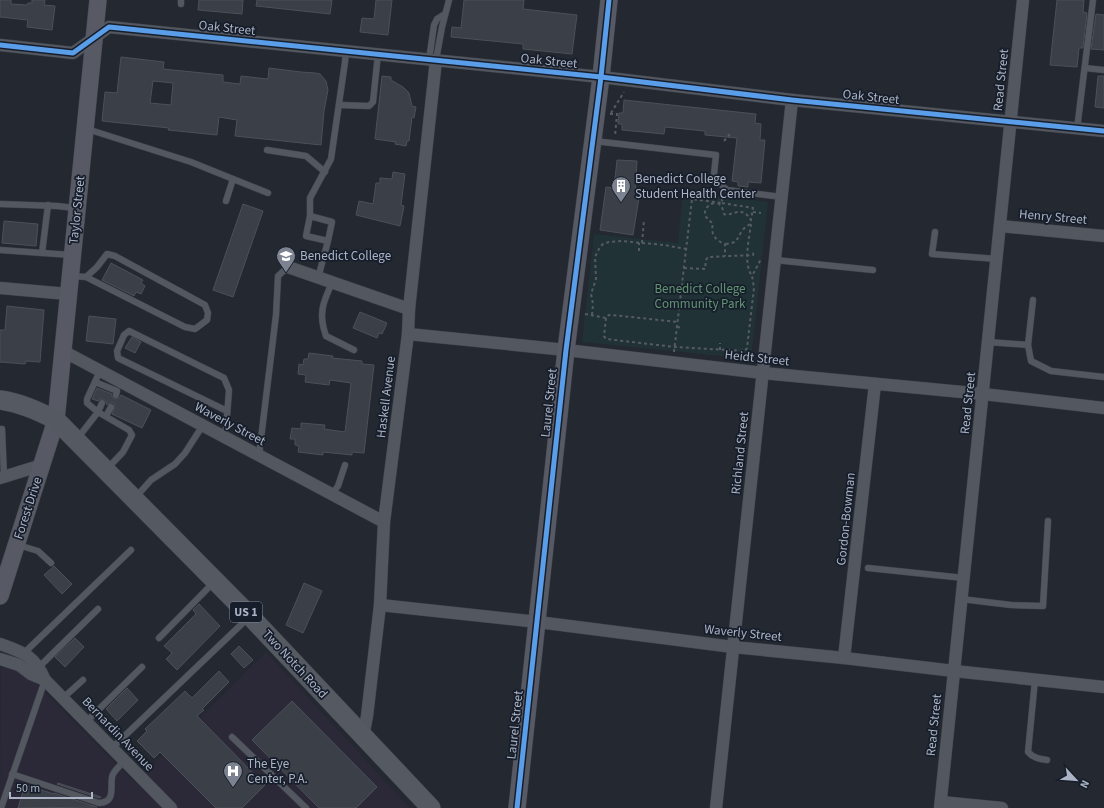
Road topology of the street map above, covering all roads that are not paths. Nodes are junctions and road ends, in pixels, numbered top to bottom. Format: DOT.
graph roads {
  1 [pos="98,0"];
  2 [pos="449,0"];
  3 [pos="609,0"];
  4 [pos="1023,0"];
  5 [pos="1093,0"];
  6 [pos="94,38"];
  7 [pos="0,46"];
  8 [pos="346,51"];
  9 [pos="378,54"];
  10 [pos="432,60"];
  11 [pos="1085,68"];
  12 [pos="1104,70"];
  13 [pos="601,77"];
  14 [pos="792,100"];
  15 [pos="340,105"];
  16 [pos="1011,122"];
  17 [pos="85,128"];
  18 [pos="1077,128"];
  19 [pos="1104,131"];
  20 [pos="593,140"];
  21 [pos="267,150"];
  22 [pos="325,172"];
  23 [pos="233,179"];
  24 [pos="268,193"];
  25 [pos="782,197"];
  26 [pos="226,201"];
  27 [pos="0,204"];
  28 [pos="48,205"];
  29 [pos="77,209"];
  30 [pos="310,216"];
  31 [pos="1000,226"];
  32 [pos="935,232"];
  33 [pos="1104,236"];
  34 [pos="328,241"];
  35 [pos="0,250"];
  36 [pos="42,253"];
  37 [pos="72,255"];
  38 [pos="997,259"];
  39 [pos="770,260"];
  40 [pos="288,267"];
  41 [pos="873,270"];
  42 [pos="78,277"];
  43 [pos="318,278"];
  44 [pos="332,283"];
  45 [pos="0,288"];
  46 [pos="68,294"];
  47 [pos="1033,300"];
  48 [pos="409,310"];
  49 [pos="408,334"];
  50 [pos="988,342"];
  51 [pos="1028,345"];
  52 [pos="354,350"];
  53 [pos="566,350"];
  54 [pos="63,351"];
  55 [pos="100,371"];
  56 [pos="763,373"];
  57 [pos="1104,377"];
  58 [pos="95,382"];
  59 [pos="875,384"];
  60 [pos="118,390"];
  61 [pos="983,394"];
  62 [pos="0,400"];
  63 [pos="102,403"];
  64 [pos="111,407"];
  65 [pos="1104,408"];
  66 [pos="227,411"];
  67 [pos="98,412"];
  68 [pos="106,416"];
  69 [pos="56,420"];
  70 [pos="203,425"];
  71 [pos="0,429"];
  72 [pos="222,436"];
  73 [pos="76,440"];
  74 [pos="259,455"];
  75 [pos="2,461"];
  76 [pos="42,465"];
  77 [pos="345,465"];
  78 [pos="106,471"];
  79 [pos="2,477"];
  80 [pos="332,494"];
  81 [pos="134,499"];
  82 [pos="1048,521"];
  83 [pos="384,522"];
  84 [pos="16,545"];
  85 [pos="131,550"];
  86 [pos="51,563"];
  87 [pos="868,568"];
  88 [pos="964,578"];
  89 [pos="215,580"];
  90 [pos="0,596"];
  91 [pos="962,599"];
  92 [pos="380,605"];
  93 [pos="98,609"];
  94 [pos="250,616"];
  95 [pos="538,622"];
  96 [pos="159,638"];
  97 [pos="0,644"];
  98 [pos="733,646"];
  99 [pos="24,653"];
  100 [pos="844,658"];
  101 [pos="0,659"];
  102 [pos="39,667"];
  103 [pos="142,667"];
  104 [pos="954,672"];
  105 [pos="45,680"];
  106 [pos="82,680"];
  107 [pos="1035,680"];
  108 [pos="1104,687"];
  109 [pos="63,698"];
  110 [pos="86,722"];
  111 [pos="232,737"];
  112 [pos="363,737"];
  113 [pos="112,748"];
  114 [pos="1047,760"];
  115 [pos="124,761"];
  116 [pos="12,774"];
  117 [pos="940,805"];
  118 [pos="1,808"];
  119 [pos="171,808"];
  120 [pos="306,808"];
  121 [pos="431,808"];
  122 [pos="517,808"];
  123 [pos="716,808"];
  124 [pos="1002,808"];
  1 -- 6 [label="street, Taylor Street"];
  2 -- 10 [label="lane"];
  3 -- 13 [label="street, Laurel Street"];
  4 -- 16 [label="street, Read Street"];
  5 -- 11 [label="lane"];
  6 -- 7 [label="street, Oak Street"];
  6 -- 8 [label="street, Oak Street"];
  6 -- 17 [label="street, Taylor Street"];
  8 -- 9 [label="street, Oak Street"];
  8 -- 15 [label="lane"];
  9 -- 10 [label="street, Oak Street"];
  9 -- 15 [label="lane"];
  10 -- 13 [label="street, Oak Street"];
  10 -- 48 [label="street, Haskell Avenue"];
  11 -- 12 [label="lane"];
  11 -- 18 [label="lane"];
  13 -- 14 [label="street, Oak Street"];
  13 -- 20 [label="street, Laurel Street"];
  14 -- 16 [label="street, Oak Street"];
  14 -- 25 [label="street, Richland Street"];
  15 -- 22 [label="lane"];
  16 -- 18 [label="street, Oak Street"];
  16 -- 31 [label="street, Read Street"];
  17 -- 23 [label="lane"];
  17 -- 29 [label="street, Taylor Street"];
  18 -- 19 [label="street, Oak Street"];
  20 -- 25 [label="lane"];
  20 -- 53 [label="street, Laurel Street"];
  21 -- 22 [label="lane"];
  22 -- 30 [label="lane"];
  23 -- 24 [label="lane"];
  23 -- 26 [label="lane"];
  25 -- 39 [label="street, Richland Street"];
  27 -- 28 [label="lane"];
  28 -- 29 [label="lane"];
  28 -- 36 [label="lane"];
  29 -- 37 [label="street, Taylor Street"];
  30 -- 34 [label="lane"];
  30 -- 34 [label="lane"];
  31 -- 33 [label="street, Henry Street"];
  31 -- 38 [label="street, Read Street"];
  32 -- 38 [label="lane"];
  34 -- 43 [label="lane"];
  35 -- 36 [label="lane"];
  36 -- 37 [label="lane"];
  37 -- 42 [label="street, Taylor Street"];
  38 -- 50 [label="street, Read Street"];
  39 -- 41 [label="lane"];
  39 -- 56 [label="street, Richland Street"];
  40 -- 43 [label="street"];
  40 -- 74 [label="lane"];
  42 -- 42 [label="lane"];
  42 -- 46 [label="street, Taylor Street"];
  43 -- 44 [label="street"];
  44 -- 48 [label="street"];
  44 -- 52 [label="lane"];
  45 -- 46 [label="street"];
  46 -- 54 [label="street, Taylor Street"];
  47 -- 51 [label="lane"];
  48 -- 49 [label="street, Haskell Avenue"];
  49 -- 53 [label="street, Heidt Street"];
  49 -- 83 [label="street, Haskell Avenue"];
  50 -- 51 [label="lane"];
  50 -- 61 [label="street, Read Street"];
  51 -- 57 [label="lane"];
  53 -- 56 [label="street, Heidt Street"];
  53 -- 95 [label="street, Laurel Street"];
  54 -- 55 [label="street, Waverly Street"];
  54 -- 69 [label="street, Taylor Street"];
  55 -- 58 [label="lane"];
  55 -- 60 [label="street, Waverly Street"];
  56 -- 59 [label="street, Heidt Street"];
  56 -- 98 [label="street, Richland Street"];
  58 -- 60 [label="lane"];
  58 -- 67 [label="lane"];
  59 -- 61 [label="street, Heidt Street"];
  59 -- 100 [label="street, Gordon-Bowman"];
  60 -- 70 [label="street, Waverly Street"];
  61 -- 65 [label="street, Heidt Street"];
  61 -- 88 [label="street, Read Street"];
  62 -- 69 [label="main road, US 1"];
  63 -- 67 [label="lane"];
  64 -- 68 [label="lane"];
  66 -- 66 [label="lane"];
  66 -- 72 [label="lane"];
  67 -- 68 [label="lane"];
  67 -- 73 [label="lane"];
  68 -- 78 [label="lane"];
  69 -- 73 [label="main road, Two Notch Road / US 1"];
  69 -- 76 [label="street, Forest Drive"];
  70 -- 72 [label="street, Waverly Street"];
  70 -- 81 [label="lane"];
  71 -- 75 [label="lane"];
  72 -- 74 [label="street, Waverly Street"];
  73 -- 78 [label="main road, Two Notch Road / US 1"];
  74 -- 80 [label="street, Waverly Street"];
  75 -- 79 [label="lane"];
  76 -- 79 [label="street"];
  76 -- 84 [label="street, Forest Drive"];
  77 -- 80 [label="lane"];
  78 -- 81 [label="main road, Two Notch Road / US 1"];
  80 -- 83 [label="street, Waverly Street"];
  81 -- 89 [label="main road, Two Notch Road / US 1"];
  82 -- 91 [label="lane"];
  83 -- 92 [label="street, Haskell Avenue"];
  84 -- 86 [label="lane"];
  84 -- 90 [label="street, Forest Drive"];
  85 -- 99 [label="lane"];
  87 -- 88 [label="lane"];
  88 -- 91 [label="street, Read Street"];
  89 -- 94 [label="main road, Two Notch Road / US 1"];
  89 -- 96 [label="lane"];
  91 -- 104 [label="street, Read Street"];
  92 -- 95 [label="street, Waverly Street"];
  92 -- 112 [label="street, Haskell Avenue"];
  93 -- 102 [label="lane"];
  94 -- 112 [label="main road, Two Notch Road / US 1"];
  94 -- 113 [label="lane"];
  95 -- 98 [label="street, Waverly Street"];
  95 -- 122 [label="street, Laurel Street"];
  97 -- 99 [label="street, Bernardin Avenue"];
  98 -- 100 [label="street, Waverly Street"];
  98 -- 123 [label="street, Richland Street"];
  99 -- 102 [label="street, Bernardin Avenue"];
  100 -- 104 [label="street, Waverly Street"];
  101 -- 105 [label="street, Bernardin Avenue"];
  102 -- 105 [label="street, Bernardin Avenue"];
  103 -- 110 [label="lane"];
  104 -- 107 [label="street, Waverly Street"];
  104 -- 117 [label="street, Read Street"];
  105 -- 109 [label="street, Bernardin Avenue"];
  105 -- 116 [label="lane"];
  106 -- 109 [label="lane"];
  107 -- 108 [label="street, Waverly Street"];
  107 -- 114 [label="lane"];
  109 -- 110 [label="street, Bernardin Avenue"];
  110 -- 113 [label="street, Bernardin Avenue"];
  111 -- 120 [label="lane"];
  112 -- 121 [label="main road, Two Notch Road / US 1"];
  113 -- 115 [label="street, Bernardin Avenue"];
  115 -- 116 [label="lane"];
  115 -- 119 [label="street, Bernardin Avenue"];
  116 -- 118 [label="lane"];
  117 -- 124 [label="street"];
}
